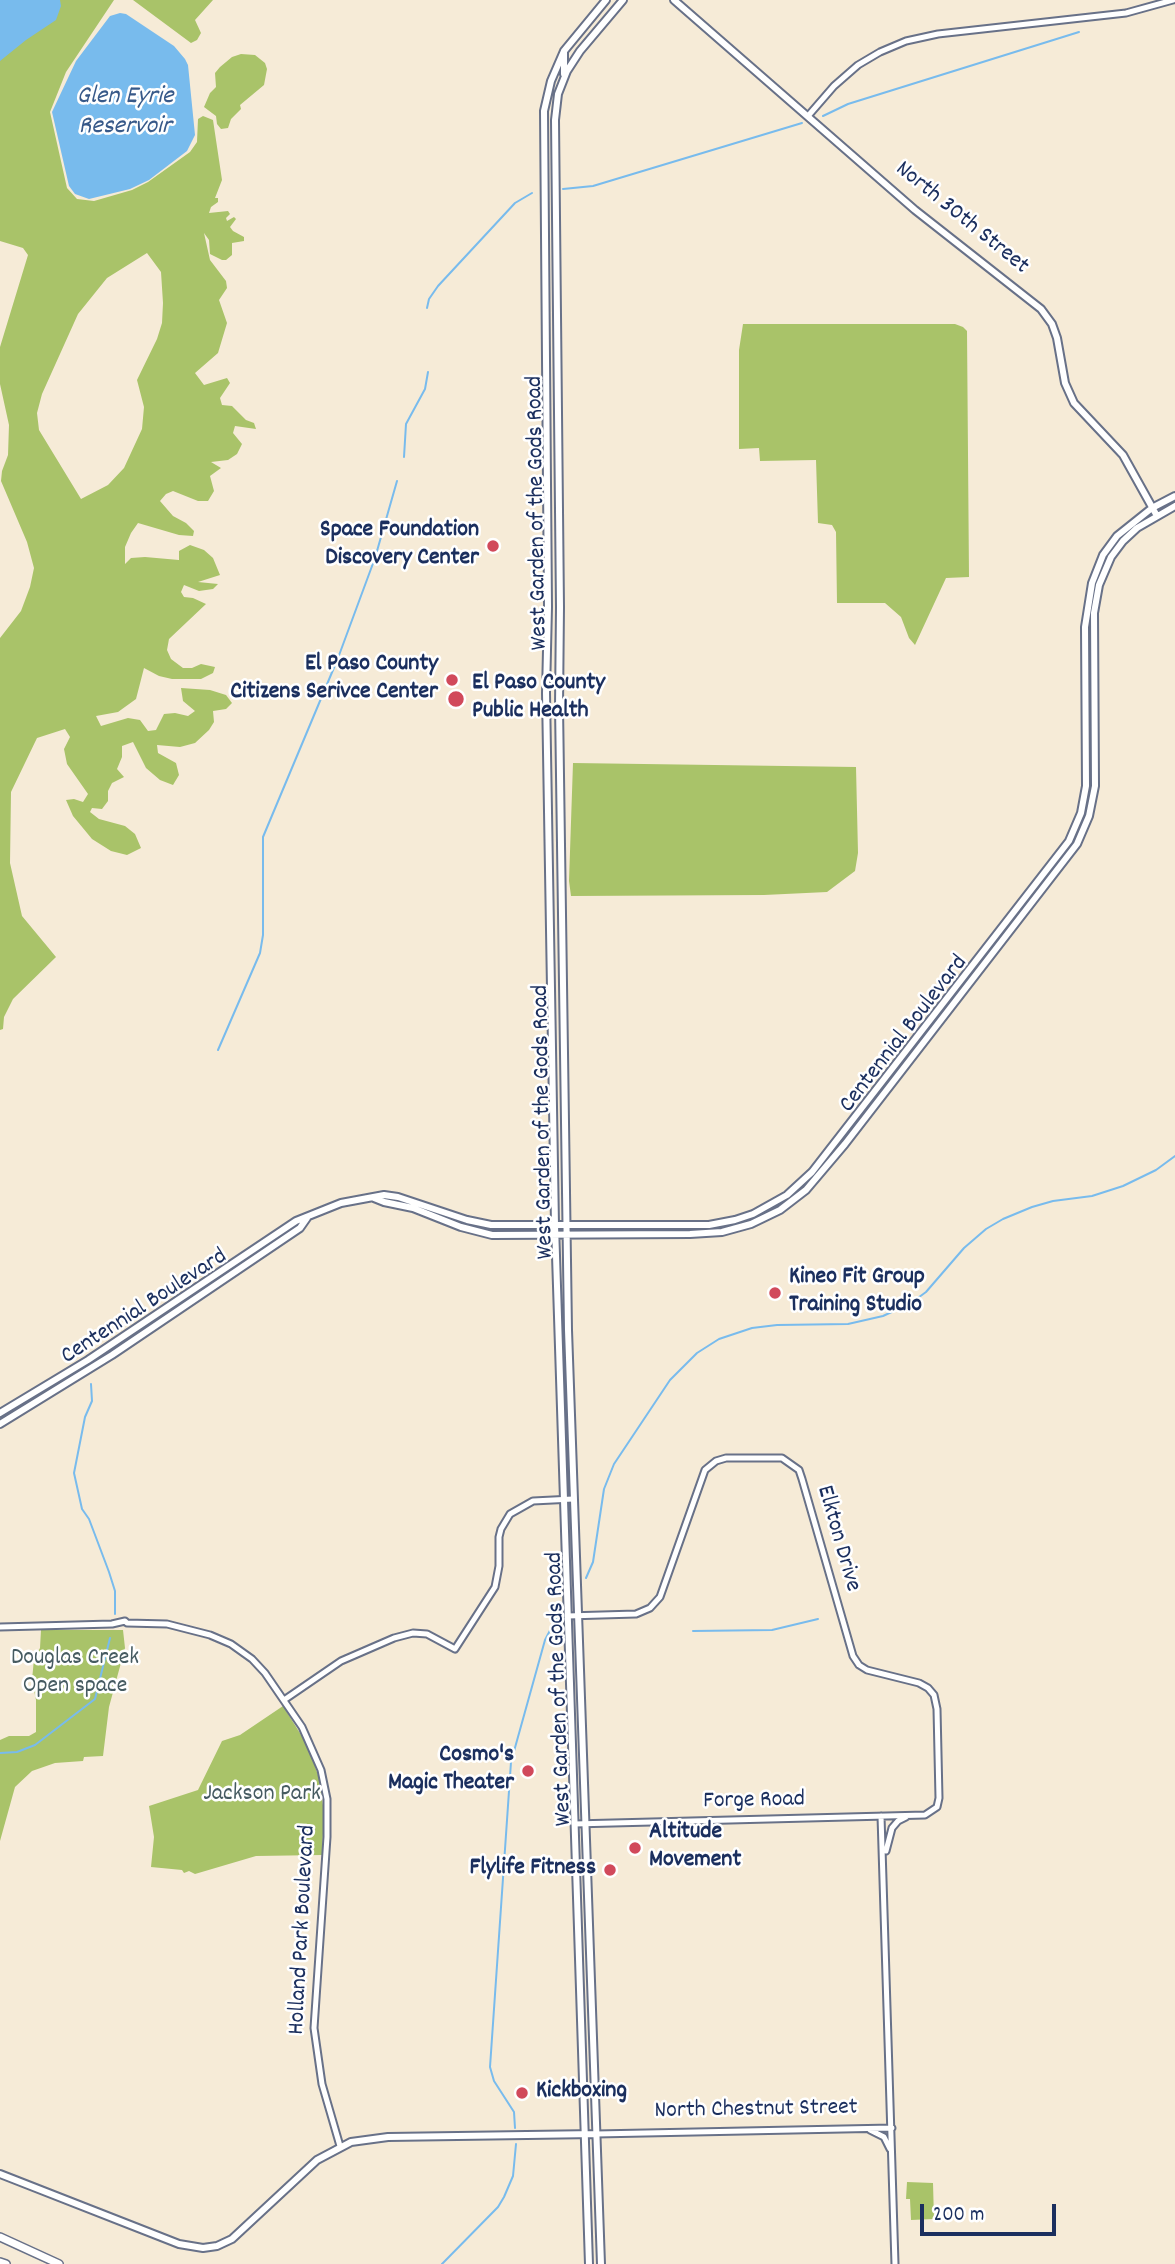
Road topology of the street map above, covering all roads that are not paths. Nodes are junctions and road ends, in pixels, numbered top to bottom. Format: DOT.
graph roads {
  1 [pos="606,0"];
  2 [pos="623,0"];
  3 [pos="674,0"];
  4 [pos="1172,0"];
  5 [pos="564,51"];
  6 [pos="565,76"];
  7 [pos="808,116"];
  8 [pos="1175,496"];
  9 [pos="1175,506"];
  10 [pos="1152,508"];
  11 [pos="1157,516"];
  12 [pos="552,945"];
  13 [pos="939,1009"];
  14 [pos="563,1034"];
  15 [pos="907,1064"];
  16 [pos="374,1198"];
  17 [pos="307,1218"];
  18 [pos="555,1225"];
  19 [pos="566,1225"];
  20 [pos="566,1235"];
  21 [pos="555,1236"];
  22 [pos="0,1413"];
  23 [pos="0,1424"];
  24 [pos="563,1499"];
  25 [pos="573,1499"];
  26 [pos="567,1616"];
  27 [pos="578,1616"];
  28 [pos="0,1627"];
  29 [pos="284,1700"];
  30 [pos="934,1810"];
  31 [pos="881,1816"];
  32 [pos="908,1816"];
  33 [pos="584,1823"];
  34 [pos="574,1824"];
  35 [pos="884,1875"];
  36 [pos="892,2128"];
  37 [pos="860,2129"];
  38 [pos="584,2134"];
  39 [pos="596,2134"];
  40 [pos="340,2146"];
  41 [pos="893,2160"];
  42 [pos="0,2174"];
  43 [pos="0,2237"];
  44 [pos="0,2262"];
  45 [pos="6,2264"];
  46 [pos="59,2264"];
  47 [pos="589,2264"];
  48 [pos="601,2264"];
  49 [pos="895,2264"];
  1 -- 5 [label="main road, West Garden of the Gods Road"];
  2 -- 6 [label="main road, West Garden of the Gods Road"];
  3 -- 7 [label="main road, North 30th Street"];
  4 -- 7 [label="street"];
  5 -- 6 [label="main road"];
  5 -- 12 [label="main road, West Garden of the Gods Road"];
  6 -- 14 [label="main road, West Garden of the Gods Road"];
  7 -- 10 [label="main road, North 30th Street"];
  8 -- 10 [label="main road, Centennial Boulevard"];
  9 -- 11 [label="main road, Centennial Boulevard"];
  10 -- 11 [label="main road, North 30th Street"];
  10 -- 13 [label="main road, Centennial Boulevard"];
  11 -- 15 [label="main road, Centennial Boulevard"];
  12 -- 14 [label="main road"];
  12 -- 18 [label="main road, West Garden of the Gods Road"];
  13 -- 15 [label="main road"];
  13 -- 19 [label="main road, Centennial Boulevard"];
  14 -- 19 [label="main road, West Garden of the Gods Road"];
  15 -- 20 [label="main road, Centennial Boulevard"];
  16 -- 17 [label="main road, Centennial Boulevard"];
  16 -- 18 [label="main road, Centennial Boulevard"];
  16 -- 21 [label="main road, Centennial Boulevard"];
  17 -- 22 [label="main road, Centennial Boulevard"];
  17 -- 23 [label="main road, Centennial Boulevard"];
  18 -- 19 [label="main road, Centennial Boulevard"];
  18 -- 21 [label="main road, West Garden of the Gods Road"];
  19 -- 20 [label="main road, West Garden of the Gods Road"];
  20 -- 21 [label="main road, Centennial Boulevard"];
  20 -- 25 [label="main road, West Garden of the Gods Road"];
  21 -- 24 [label="main road, West Garden of the Gods Road"];
  24 -- 25 [label="street"];
  24 -- 26 [label="main road, West Garden of the Gods Road"];
  24 -- 29 [label="street"];
  25 -- 27 [label="main road, West Garden of the Gods Road"];
  26 -- 27 [label="street, Elkton Drive"];
  26 -- 34 [label="main road, West Garden of the Gods Road"];
  27 -- 30 [label="street, Elkton Drive"];
  27 -- 33 [label="main road, West Garden of the Gods Road"];
  28 -- 29 [label="street, Holland Park Boulevard"];
  29 -- 40 [label="street, Holland Park Boulevard"];
  30 -- 32 [label="street, Forge Road"];
  31 -- 32 [label="street, Forge Road"];
  31 -- 33 [label="street, Forge Road"];
  31 -- 35 [label="street"];
  32 -- 35 [label="street"];
  33 -- 34 [label="street, Forge Road"];
  33 -- 39 [label="main road, West Garden of the Gods Road"];
  34 -- 38 [label="main road, West Garden of the Gods Road"];
  35 -- 36 [label="street"];
  36 -- 37 [label="street, North Chestnut Street"];
  36 -- 41 [label="street"];
  37 -- 39 [label="street, North Chestnut Street"];
  37 -- 41 [label="street"];
  38 -- 39 [label="main road, North Chestnut Street"];
  38 -- 40 [label="main road, North Chestnut Street"];
  38 -- 47 [label="main road, West Garden of the Gods Road"];
  39 -- 48 [label="main road, West Garden of the Gods Road"];
  40 -- 42 [label="main road, North Chestnut Street"];
  41 -- 49 [label="street"];
  43 -- 46 [label="highway"];
  44 -- 45 [label="highway"];
}
